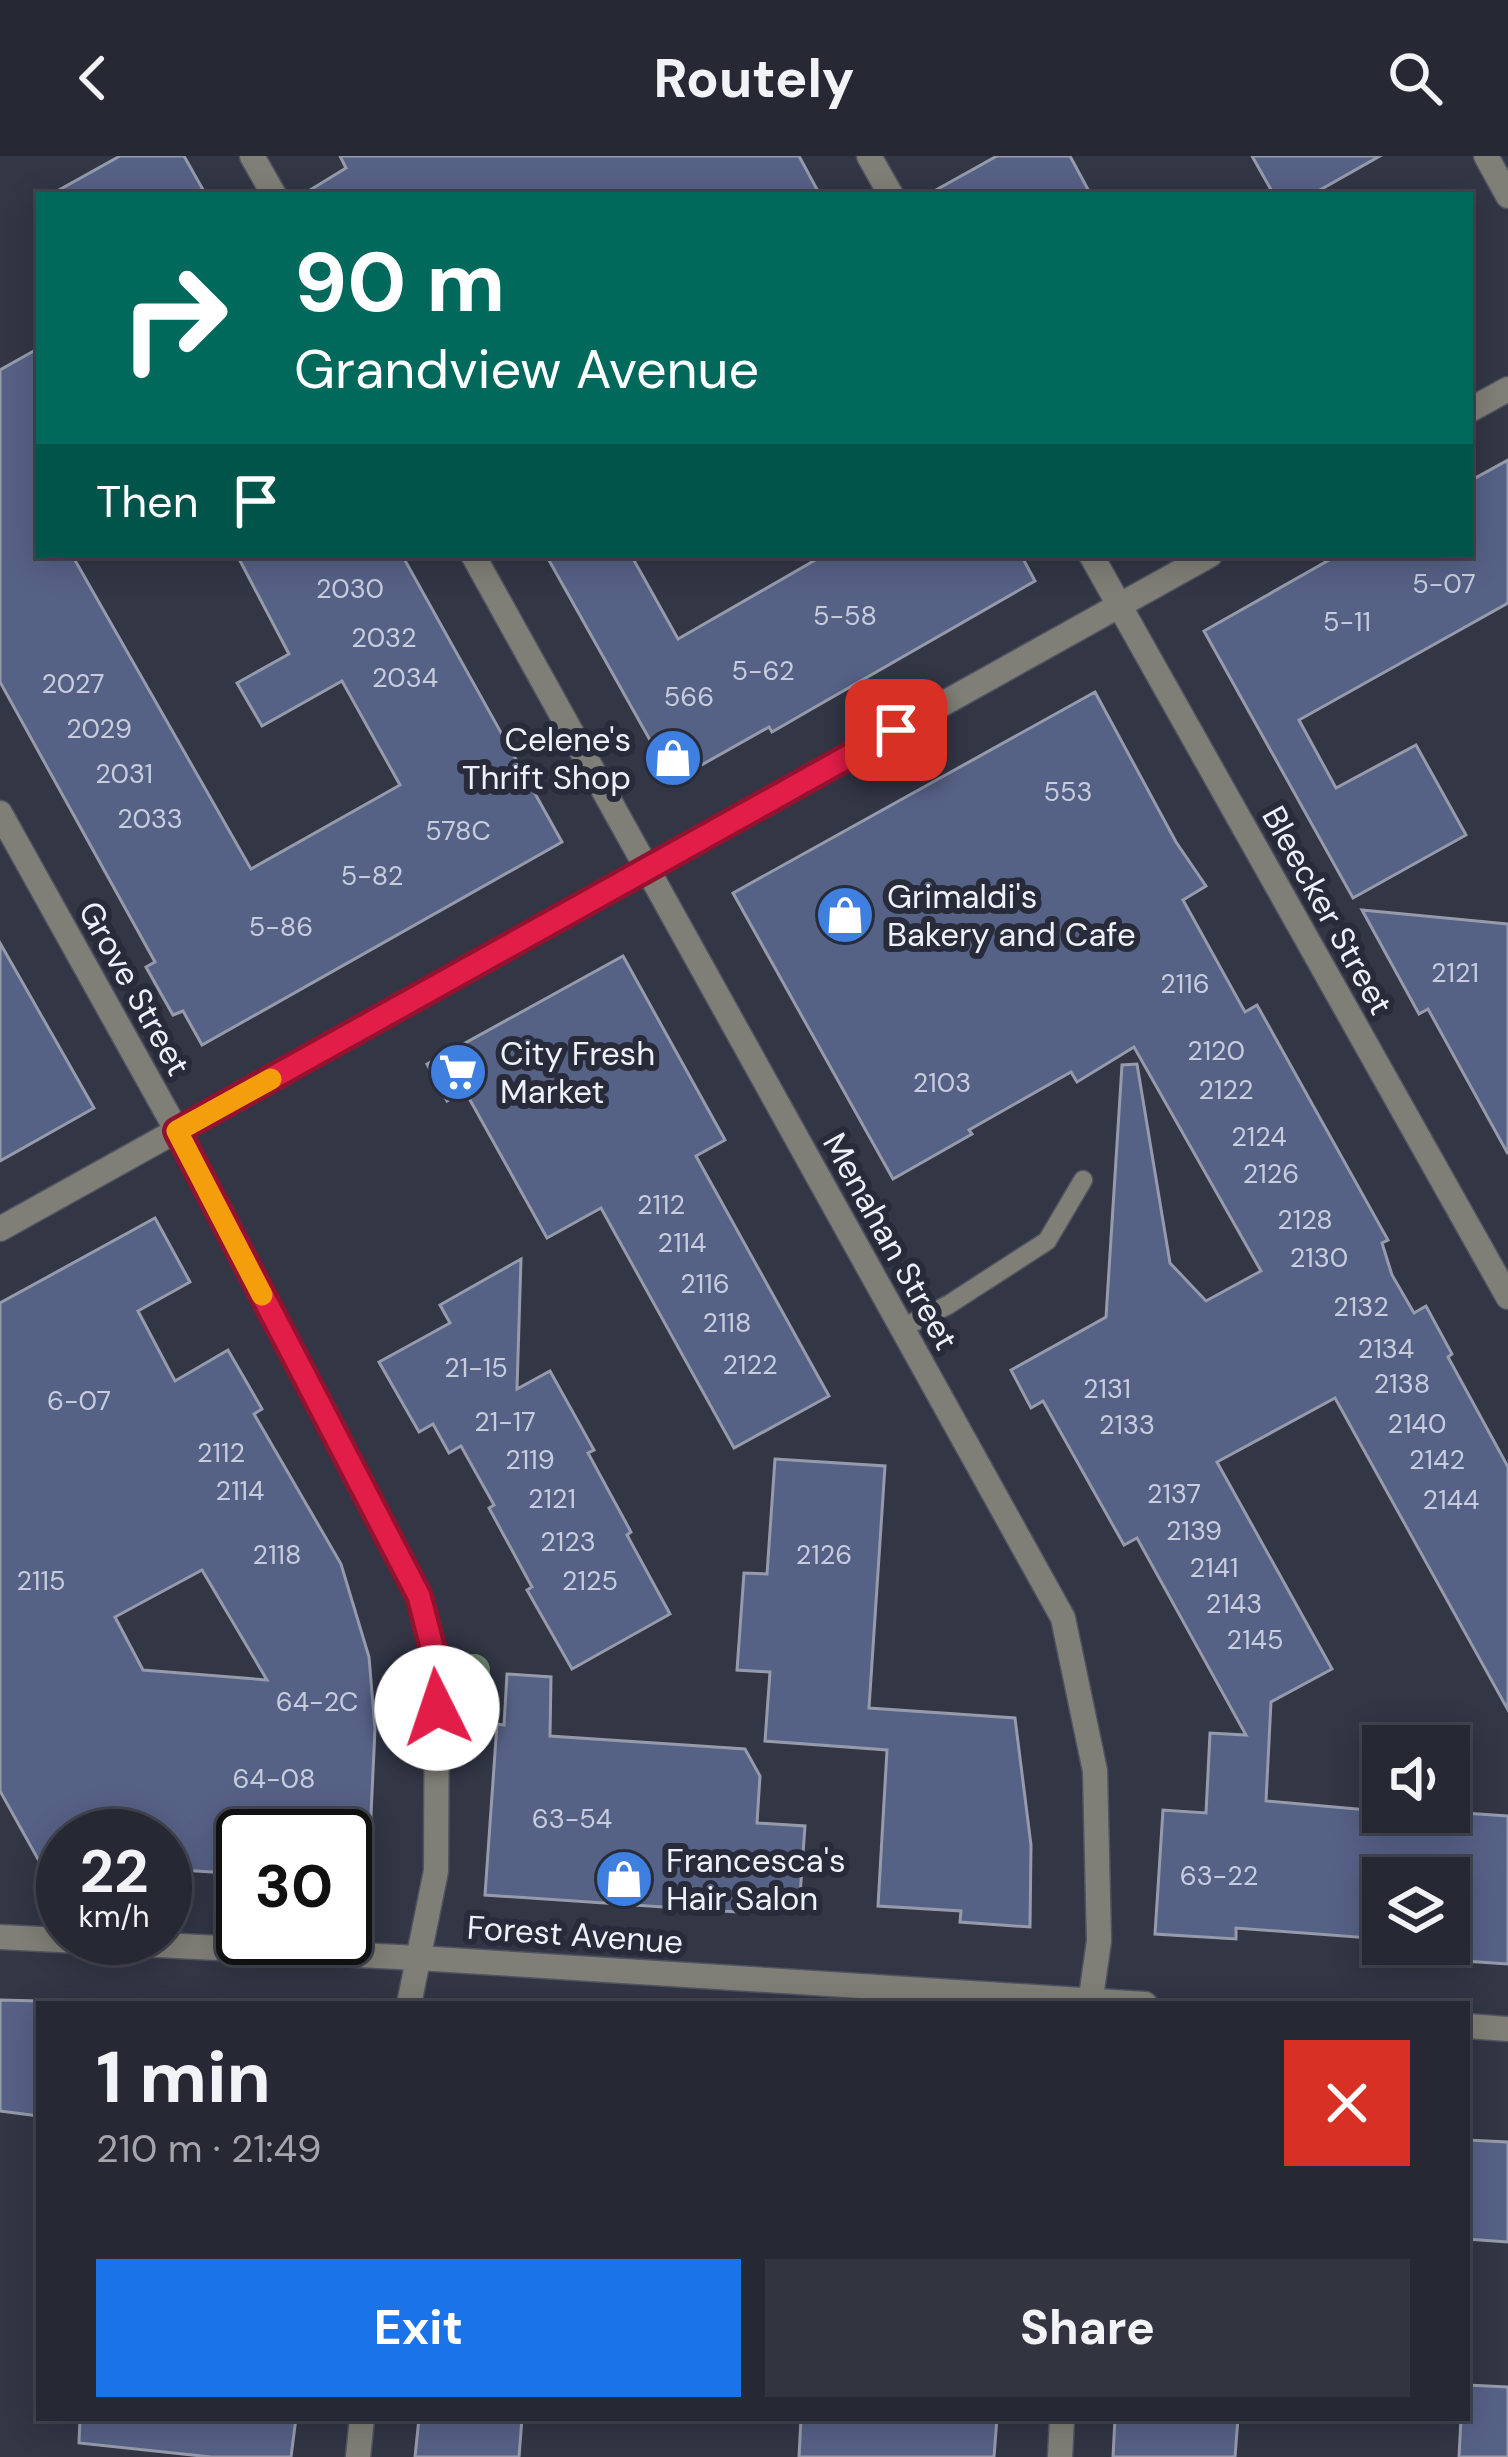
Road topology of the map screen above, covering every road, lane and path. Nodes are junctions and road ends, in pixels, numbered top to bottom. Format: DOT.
graph roads {
  1 [pos="252,156"];
  2 [pos="869,156"];
  3 [pos="1486,156"];
  4 [pos="272,192"];
  5 [pos="889,192"];
  6 [pos="1508,196"];
  7 [pos="1508,389"];
  8 [pos="1473,408"];
  9 [pos="475,558"];
  10 [pos="1093,558"];
  11 [pos="1205,558"];
  12 [pos="1120,606"];
  13 [pos="0,813"];
  14 [pos="648,869"];
  15 [pos="177,1131"];
  16 [pos="1084,1180"];
  17 [pos="0,1229"];
  18 [pos="1508,1297"];
  19 [pos="902,1328"];
  20 [pos="0,1937"];
  21 [pos="418,1958"];
  22 [pos="410,2001"];
  23 [pos="1076,2001"];
  24 [pos="1091,2001"];
  25 [pos="1470,2026"];
  26 [pos="1508,2029"];
  27 [pos="362,2421"];
  28 [pos="1062,2421"];
  29 [pos="358,2457"];
  30 [pos="1060,2457"];
  1 -- 4 [label="street"];
  2 -- 5 [label="street"];
  3 -- 6 [label="street"];
  7 -- 8 [label="street"];
  9 -- 14 [label="street, Menahan Street"];
  10 -- 12 [label="street, Bleecker Street"];
  11 -- 12 [label="street"];
  12 -- 14 [label="street"];
  12 -- 18 [label="street, Bleecker Street"];
  13 -- 15 [label="street, Grove Street"];
  14 -- 15 [label="street"];
  14 -- 19 [label="street, Menahan Street"];
  15 -- 17 [label="street"];
  15 -- 21 [label="street, Grove Street"];
  16 -- 19 [label="lane"];
  19 -- 24 [label="street, Menahan Street"];
  20 -- 21 [label="street, Forest Avenue"];
  21 -- 22 [label="street, Grove Street"];
  21 -- 23 [label="street, Forest Avenue"];
  25 -- 26 [label="street"];
  27 -- 29 [label="street"];
  28 -- 30 [label="street"];
}
